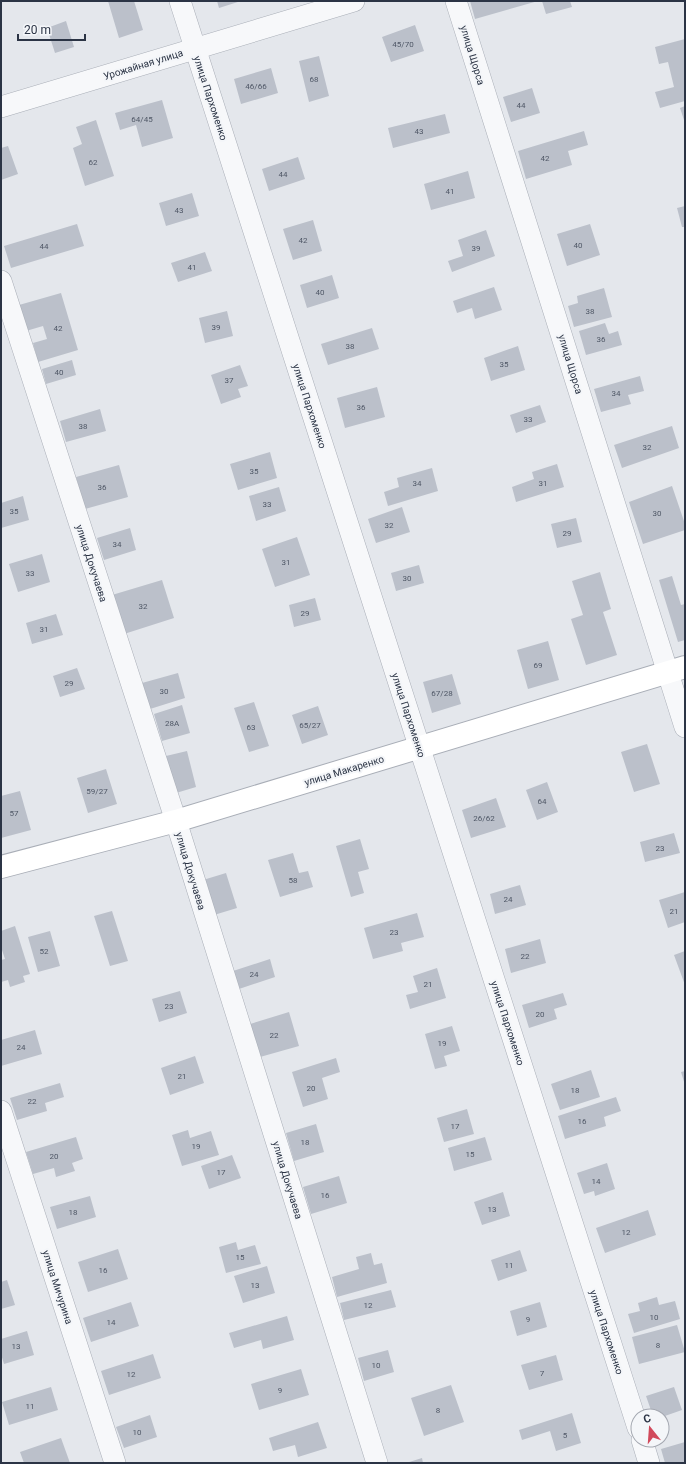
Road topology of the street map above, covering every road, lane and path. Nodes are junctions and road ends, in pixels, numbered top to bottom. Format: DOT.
graph roads {
  1 [pos="180,1"];
  2 [pos="354,1"];
  3 [pos="456,1"];
  4 [pos="196,48"];
  5 [pos="1,107"];
  6 [pos="1,281"];
  7 [pos="676,669"];
  8 [pos="685,728"];
  9 [pos="420,747"];
  10 [pos="176,821"];
  11 [pos="1,867"];
  12 [pos="1,1111"];
  13 [pos="632,1408"];
  14 [pos="644,1448"];
  15 [pos="114,1463"];
  16 [pos="377,1463"];
  17 [pos="649,1463"];
  1 -- 4 [label="street, улица Пархоменко"];
  2 -- 4 [label="street, Урожайная улица"];
  3 -- 7 [label="street, улица Щорса"];
  4 -- 5 [label="street, Урожайная улица"];
  4 -- 9 [label="street, улица Пархоменко"];
  6 -- 10 [label="street, улица Докучаева"];
  7 -- 8 [label="street, улица Щорса"];
  7 -- 9 [label="street, улица Макаренко"];
  9 -- 10 [label="street, улица Макаренко"];
  9 -- 13 [label="street, улица Пархоменко"];
  10 -- 11 [label="street, улица Макаренко"];
  10 -- 16 [label="street, улица Докучаева"];
  12 -- 15 [label="street, улица Мичурина"];
  14 -- 17 [label="street"];
}
